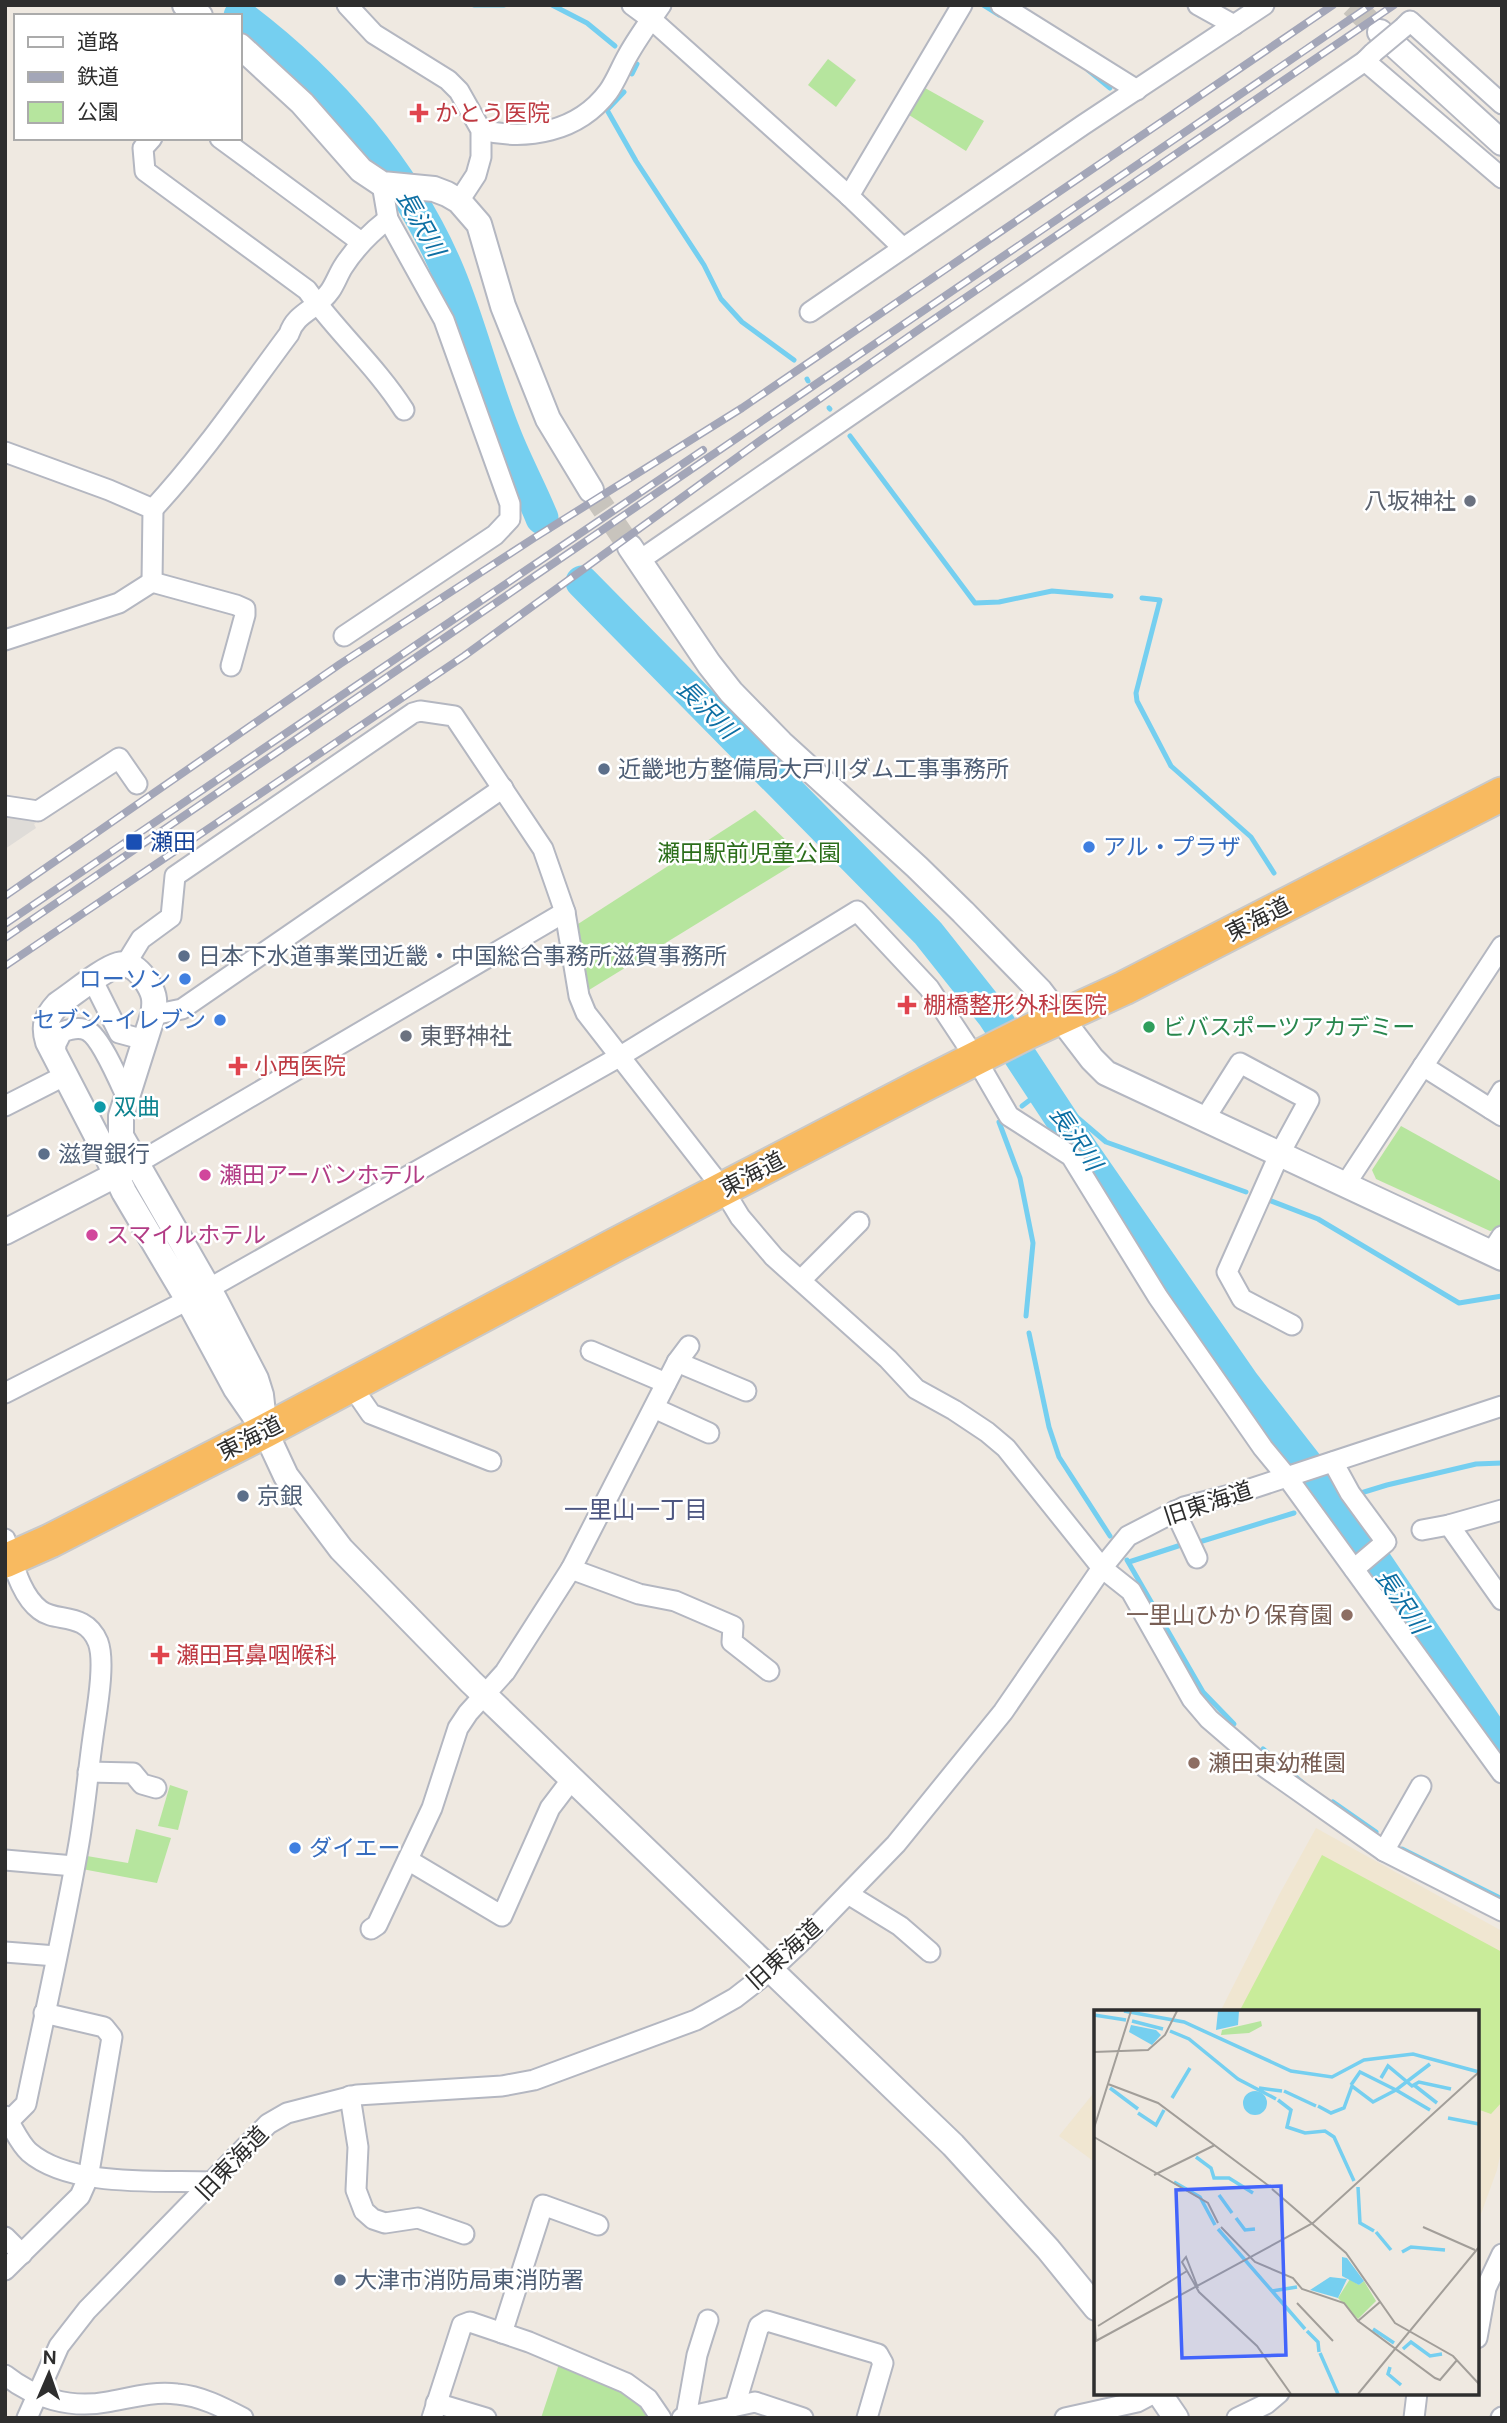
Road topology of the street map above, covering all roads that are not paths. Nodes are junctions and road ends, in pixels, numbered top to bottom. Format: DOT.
graph roads {
  1 [pos="347,5"];
  2 [pos="632,5"];
  3 [pos="1001,5"];
  4 [pos="1198,5"];
  5 [pos="1264,5"];
  6 [pos="961,6"];
  7 [pos="656,12"];
  8 [pos="1234,25"];
  9 [pos="1381,43"];
  10 [pos="242,48"];
  11 [pos="1137,90"];
  12 [pos="1502,104"];
  13 [pos="481,130"];
  14 [pos="150,140"];
  15 [pos="223,140"];
  16 [pos="1502,143"];
  17 [pos="1502,178"];
  18 [pos="382,184"];
  19 [pos="849,195"];
  20 [pos="459,201"];
  21 [pos="388,219"];
  22 [pos="361,242"];
  23 [pos="902,247"];
  24 [pos="317,304"];
  25 [pos="810,312"];
  26 [pos="404,410"];
  27 [pos="5,452"];
  28 [pos="591,490"];
  29 [pos="153,509"];
  30 [pos="635,554"];
  31 [pos="152,582"];
  32 [pos="344,636"];
  33 [pos="5,640"];
  34 [pos="231,666"];
  35 [pos="137,784"];
  36 [pos="503,788"];
  37 [pos="1502,794"];
  38 [pos="5,806"];
  39 [pos="565,912"];
  40 [pos="1502,946"];
  41 [pos="125,965"];
  42 [pos="93,981"];
  43 [pos="153,1015"];
  44 [pos="1060,1017"];
  45 [pos="145,1040"];
  46 [pos="986,1054"];
  47 [pos="619,1057"];
  48 [pos="1423,1066"];
  49 [pos="60,1067"];
  50 [pos="1502,1091"];
  51 [pos="127,1098"];
  52 [pos="5,1106"];
  53 [pos="1496,1112"];
  54 [pos="1204,1120"];
  55 [pos="1279,1154"];
  56 [pos="126,1169"];
  57 [pos="1345,1185"];
  58 [pos="723,1189"];
  59 [pos="859,1222"];
  60 [pos="5,1233"];
  61 [pos="1498,1249"];
  62 [pos="801,1280"];
  63 [pos="198,1294"];
  64 [pos="1292,1325"];
  65 [pos="689,1346"];
  66 [pos="591,1351"];
  67 [pos="677,1363"];
  68 [pos="666,1383"];
  69 [pos="351,1385"];
  70 [pos="746,1391"];
  71 [pos="5,1393"];
  72 [pos="1502,1406"];
  73 [pos="654,1408"];
  74 [pos="265,1431"];
  75 [pos="709,1433"];
  76 [pos="491,1461"];
  77 [pos="1334,1462"];
  78 [pos="1287,1477"];
  79 [pos="1502,1510"];
  80 [pos="1175,1511"];
  81 [pos="1449,1525"];
  82 [pos="1422,1530"];
  83 [pos="7,1553"];
  84 [pos="1197,1558"];
  85 [pos="1102,1568"];
  86 [pos="571,1569"];
  87 [pos="1353,1569"];
  88 [pos="1502,1600"];
  89 [pos="769,1671"];
  90 [pos="484,1695"];
  91 [pos="88,1772"];
  92 [pos="1502,1773"];
  93 [pos="572,1779"];
  94 [pos="1421,1786"];
  95 [pos="156,1787"];
  96 [pos="1384,1851"];
  97 [pos="5,1860"];
  98 [pos="408,1860"];
  99 [pos="74,1866"];
  100 [pos="848,1894"];
  101 [pos="1502,1911"];
  102 [pos="371,1929"];
  103 [pos="5,1952"];
  104 [pos="930,1952"];
  105 [pos="56,1956"];
  106 [pos="771,1970"];
  107 [pos="44,2013"];
  108 [pos="350,2096"];
  109 [pos="7,2119"];
  110 [pos="88,2178"];
  111 [pos="213,2182"];
  112 [pos="598,2225"];
  113 [pos="464,2234"];
  114 [pos="5,2237"];
  115 [pos="22,2254"];
  116 [pos="1502,2254"];
  117 [pos="5,2270"];
  118 [pos="1094,2306"];
  119 [pos="708,2320"];
  120 [pos="1479,2327"];
  121 [pos="502,2333"];
  122 [pos="5,2375"];
  123 [pos="1153,2395"];
  124 [pos="1159,2395"];
  125 [pos="1277,2395"];
  126 [pos="1416,2395"];
  127 [pos="37,2396"];
  128 [pos="735,2406"];
  129 [pos="434,2411"];
  130 [pos="684,2417"];
  131 [pos="27,2418"];
  132 [pos="243,2418"];
  133 [pos="486,2418"];
  134 [pos="661,2418"];
  135 [pos="803,2418"];
  136 [pos="867,2418"];
  137 [pos="1065,2418"];
  138 [pos="1176,2418"];
  139 [pos="1237,2418"];
  140 [pos="1414,2418"];
  1 -- 13 [label="street"];
  2 -- 7 [label="street"];
  3 -- 11 [label="street"];
  4 -- 8 [label="street"];
  5 -- 8 [label="street"];
  6 -- 19 [label="street"];
  7 -- 13 [label="street"];
  7 -- 19 [label="street"];
  8 -- 11 [label="street"];
  9 -- 12 [label="street"];
  9 -- 16 [label="street"];
  9 -- 17 [label="street"];
  9 -- 30 [label="street"];
  10 -- 18 [label="street"];
  11 -- 23 [label="street"];
  13 -- 20 [label="street"];
  14 -- 24 [label="street"];
  15 -- 22 [label="street"];
  18 -- 20 [label="street"];
  18 -- 21 [label="street"];
  19 -- 23 [label="street"];
  20 -- 28 [label="street"];
  21 -- 22 [label="street"];
  21 -- 32 [label="street"];
  22 -- 24 [label="street"];
  23 -- 25 [label="street"];
  24 -- 26 [label="street"];
  24 -- 29 [label="street"];
  27 -- 29 [label="street"];
  29 -- 31 [label="street"];
  30 -- 44 [label="street"];
  31 -- 33 [label="street"];
  31 -- 34 [label="street"];
  35 -- 38 [label="street"];
  36 -- 39 [label="street"];
  36 -- 41 [label="street"];
  36 -- 43 [label="street"];
  37 -- 44 [label="highway, 東海道"];
  39 -- 47 [label="street"];
  39 -- 56 [label="street"];
  40 -- 48 [label="street"];
  41 -- 42 [label="street"];
  41 -- 43 [label="street"];
  42 -- 45 [label="street"];
  42 -- 49 [label="street"];
  43 -- 45 [label="street"];
  44 -- 46 [label="highway, 東海道"];
  44 -- 54 [label="street"];
  45 -- 51 [label="street"];
  46 -- 47 [label="street"];
  46 -- 58 [label="highway, 東海道"];
  46 -- 78 [label="street"];
  47 -- 58 [label="street"];
  47 -- 63 [label="street"];
  48 -- 53 [label="street"];
  48 -- 57 [label="street"];
  49 -- 51 [label="street"];
  49 -- 52 [label="street"];
  49 -- 56 [label="street"];
  50 -- 53 [label="street"];
  51 -- 56 [label="street"];
  54 -- 55 [label="street"];
  54 -- 55 [label="street"];
  55 -- 57 [label="street"];
  55 -- 64 [label="street"];
  56 -- 60 [label="street"];
  56 -- 63 [label="street"];
  57 -- 61 [label="street"];
  58 -- 62 [label="street"];
  58 -- 69 [label="highway, 東海道"];
  59 -- 62 [label="street"];
  62 -- 85 [label="street"];
  63 -- 71 [label="street"];
  63 -- 74 [label="street"];
  65 -- 67 [label="street"];
  66 -- 68 [label="street"];
  67 -- 68 [label="street"];
  67 -- 70 [label="street"];
  68 -- 73 [label="street"];
  69 -- 74 [label="highway, 東海道"];
  69 -- 76 [label="street"];
  72 -- 77 [label="street, 旧東海道"];
  73 -- 75 [label="street"];
  73 -- 86 [label="street"];
  74 -- 83 [label="highway, 東海道"];
  74 -- 90 [label="street"];
  77 -- 78 [label="street, 旧東海道"];
  77 -- 87 [label="street"];
  78 -- 80 [label="street, 旧東海道"];
  78 -- 87 [label="street"];
  79 -- 81 [label="street"];
  80 -- 84 [label="street"];
  80 -- 85 [label="street, 旧東海道"];
  81 -- 82 [label="street"];
  81 -- 88 [label="street"];
  83 -- 91 [label="street"];
  85 -- 96 [label="street"];
  85 -- 100 [label="street, 旧東海道"];
  86 -- 89 [label="street"];
  86 -- 90 [label="street"];
  87 -- 92 [label="street"];
  90 -- 93 [label="street"];
  90 -- 98 [label="street"];
  91 -- 95 [label="street"];
  91 -- 99 [label="street"];
  93 -- 98 [label="street"];
  93 -- 106 [label="street"];
  94 -- 96 [label="street"];
  96 -- 101 [label="street"];
  97 -- 99 [label="street"];
  98 -- 102 [label="street"];
  99 -- 105 [label="street"];
  100 -- 104 [label="street"];
  100 -- 106 [label="street, 旧東海道"];
  103 -- 105 [label="street"];
  105 -- 107 [label="street"];
  106 -- 108 [label="street, 旧東海道"];
  106 -- 118 [label="street"];
  107 -- 109 [label="street"];
  107 -- 110 [label="street"];
  108 -- 111 [label="street, 旧東海道"];
  108 -- 113 [label="street"];
  109 -- 110 [label="street"];
  110 -- 111 [label="street"];
  110 -- 115 [label="street"];
  111 -- 127 [label="street, 旧東海道"];
  112 -- 121 [label="street"];
  114 -- 115 [label="street"];
  115 -- 117 [label="street"];
  116 -- 120 [label="street"];
  119 -- 130 [label="street"];
  121 -- 129 [label="street"];
  121 -- 134 [label="street"];
  122 -- 127 [label="street"];
  123 -- 137 [label="street"];
  124 -- 138 [label="street"];
  125 -- 139 [label="street"];
  126 -- 140 [label="street"];
  127 -- 131 [label="street, 旧東海道"];
  127 -- 132 [label="street"];
  128 -- 130 [label="street"];
  128 -- 135 [label="street"];
  128 -- 136 [label="street"];
  129 -- 133 [label="street"];
}
